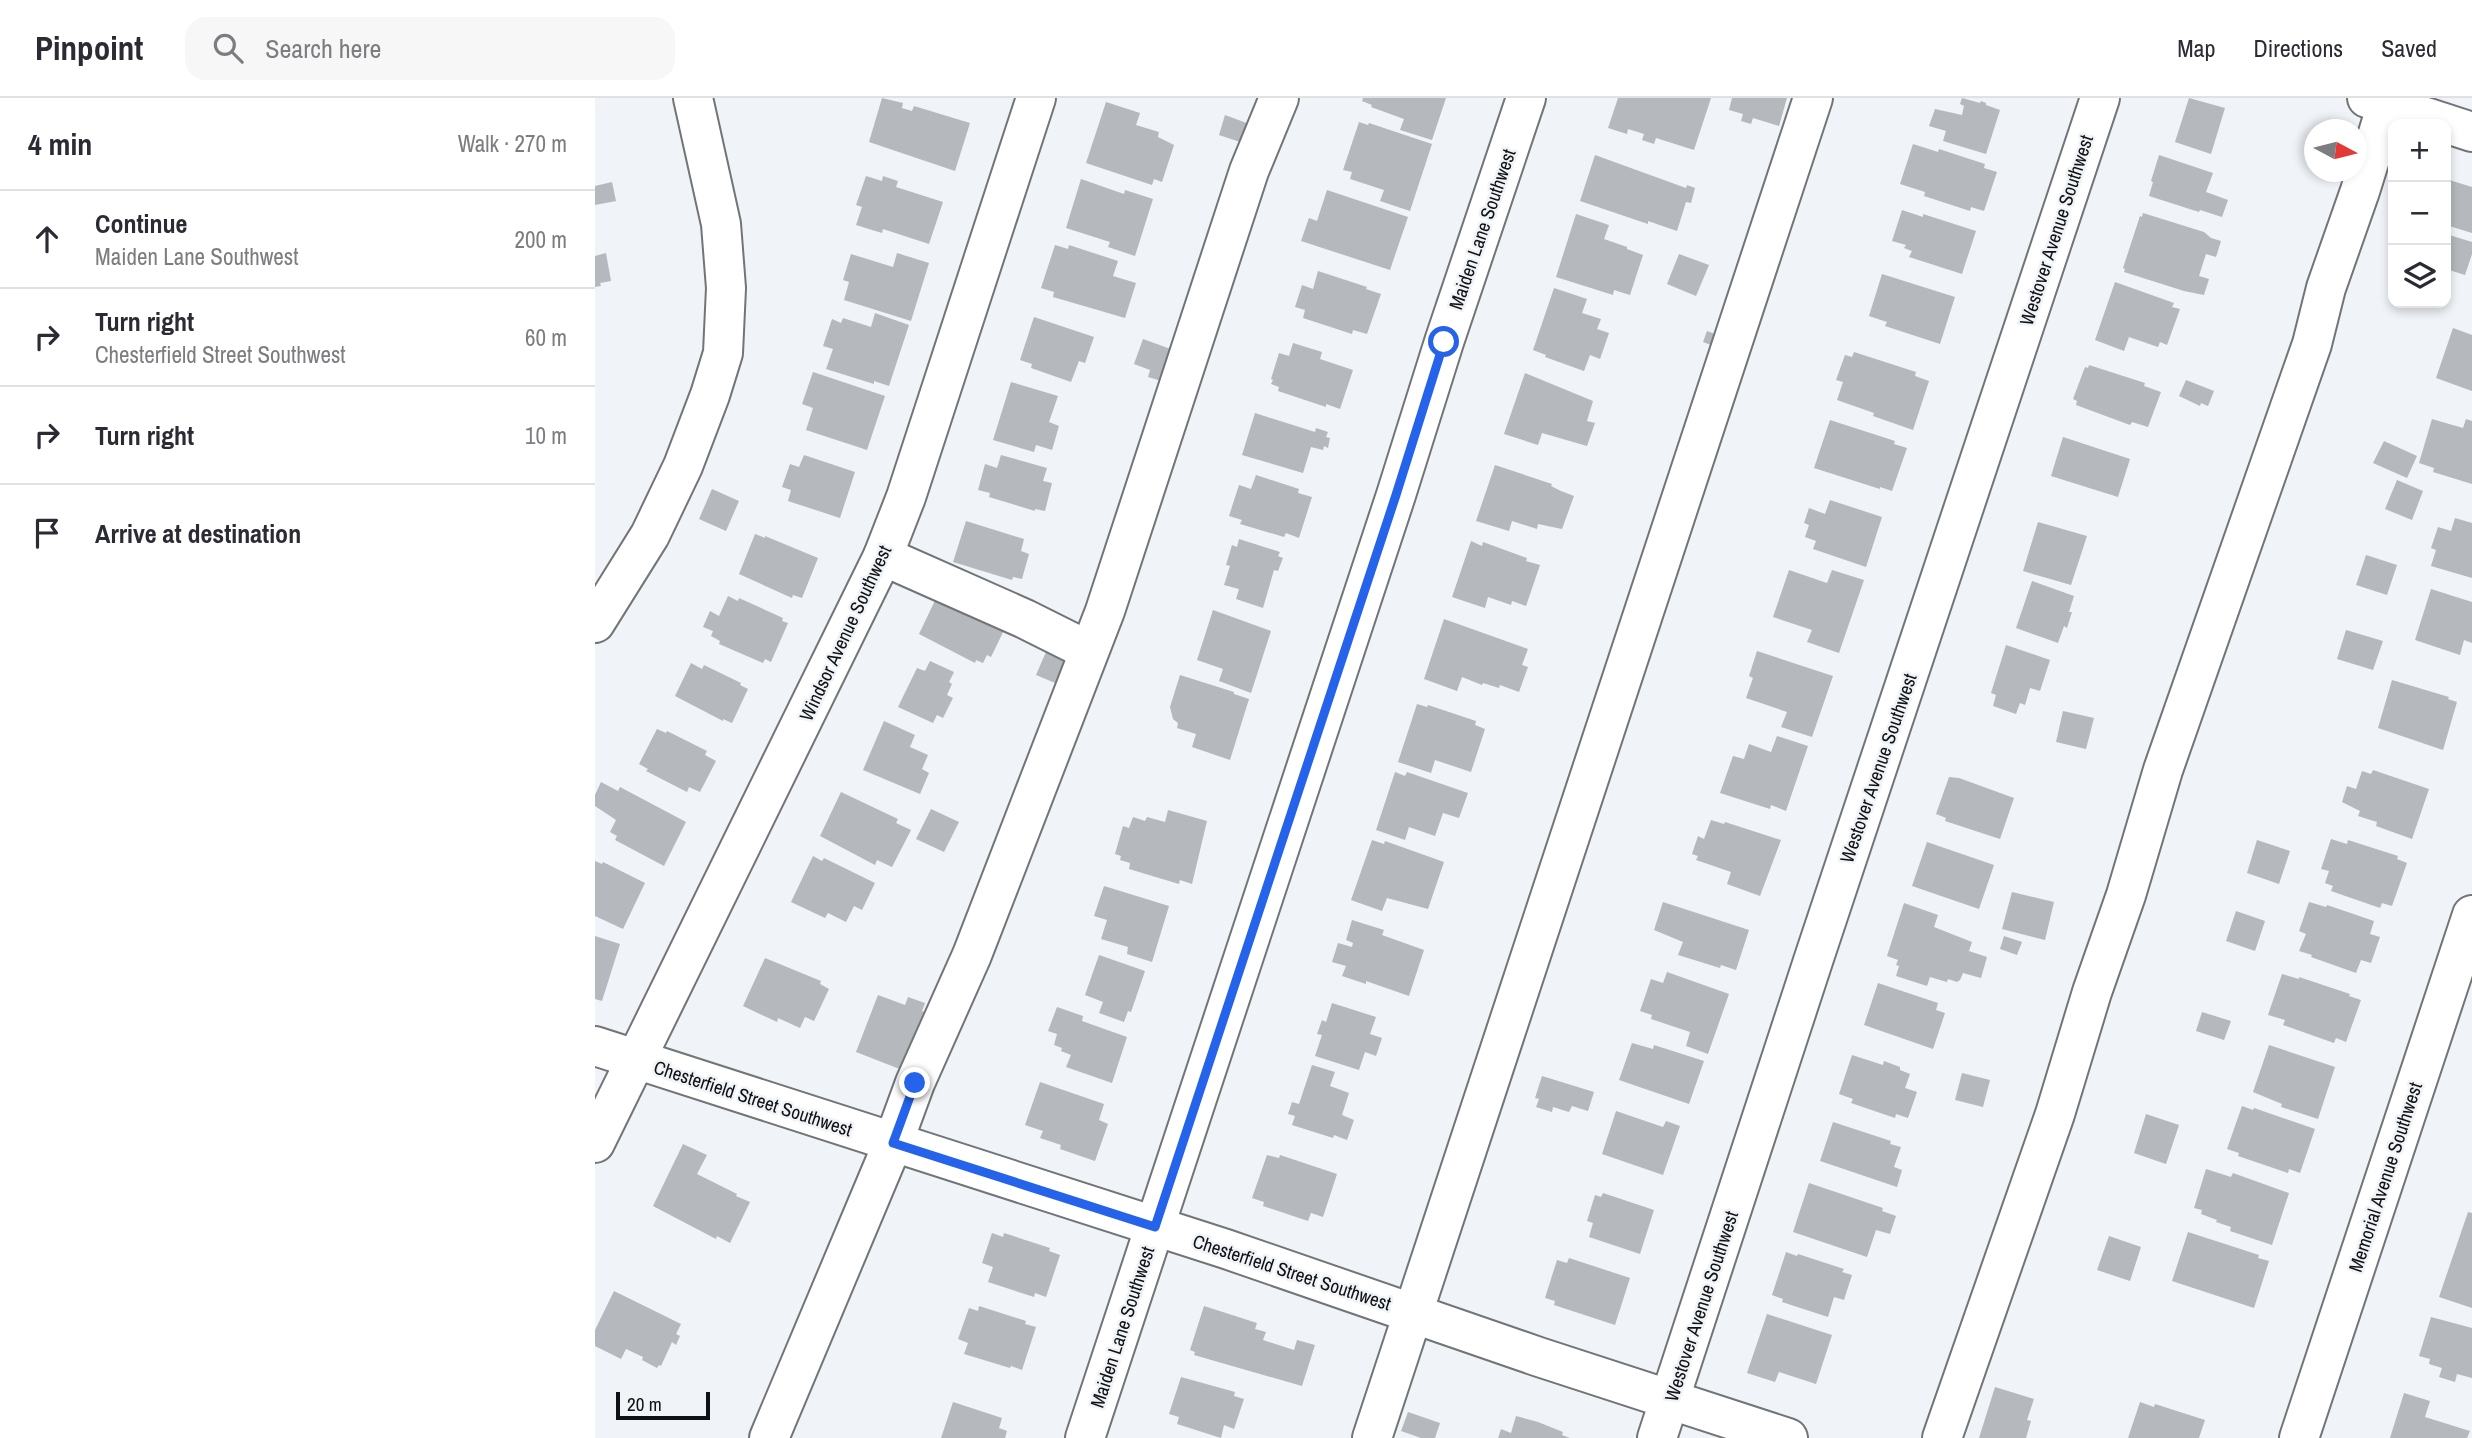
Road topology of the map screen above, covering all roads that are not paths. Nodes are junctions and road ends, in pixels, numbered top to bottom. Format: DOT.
graph roads {
  1 [pos="693,98"];
  2 [pos="1036,98"];
  3 [pos="1279,98"];
  4 [pos="1526,98"];
  5 [pos="1812,98"];
  6 [pos="2100,98"];
  7 [pos="2381,100"];
  8 [pos="2472,132"];
  9 [pos="883,556"];
  10 [pos="595,623"];
  11 [pos="1089,651"];
  12 [pos="2472,915"];
  13 [pos="595,1046"];
  14 [pos="636,1060"];
  15 [pos="595,1143"];
  16 [pos="893,1143"];
  17 [pos="1155,1227"];
  18 [pos="1412,1311"];
  19 [pos="1671,1398"];
  20 [pos="769,1438"];
  21 [pos="1086,1438"];
  22 [pos="1372,1438"];
  23 [pos="1657,1438"];
  24 [pos="1788,1438"];
  25 [pos="1942,1438"];
  26 [pos="2299,1438"];
  1 -- 10 [label="street"];
  2 -- 9 [label="street, Windsor Avenue Southwest"];
  3 -- 11 [label="street"];
  4 -- 17 [label="street, Maiden Lane Southwest"];
  5 -- 18 [label="street"];
  6 -- 19 [label="street, Westover Avenue Southwest"];
  7 -- 8 [label="street"];
  7 -- 25 [label="street"];
  9 -- 11 [label="street"];
  9 -- 14 [label="street, Windsor Avenue Southwest"];
  11 -- 16 [label="street"];
  12 -- 26 [label="street, Memorial Avenue Southwest"];
  13 -- 14 [label="street, Chesterfield Street Southwest"];
  14 -- 15 [label="street, Windsor Avenue Southwest"];
  14 -- 16 [label="street, Chesterfield Street Southwest"];
  16 -- 17 [label="street, Chesterfield Street Southwest"];
  16 -- 20 [label="street"];
  17 -- 18 [label="street, Chesterfield Street Southwest"];
  17 -- 21 [label="street, Maiden Lane Southwest"];
  18 -- 19 [label="street, Chesterfield Street Southwest"];
  18 -- 22 [label="street"];
  19 -- 23 [label="street, Westover Avenue Southwest"];
  19 -- 24 [label="street, Chesterfield Street Southwest"];
}
